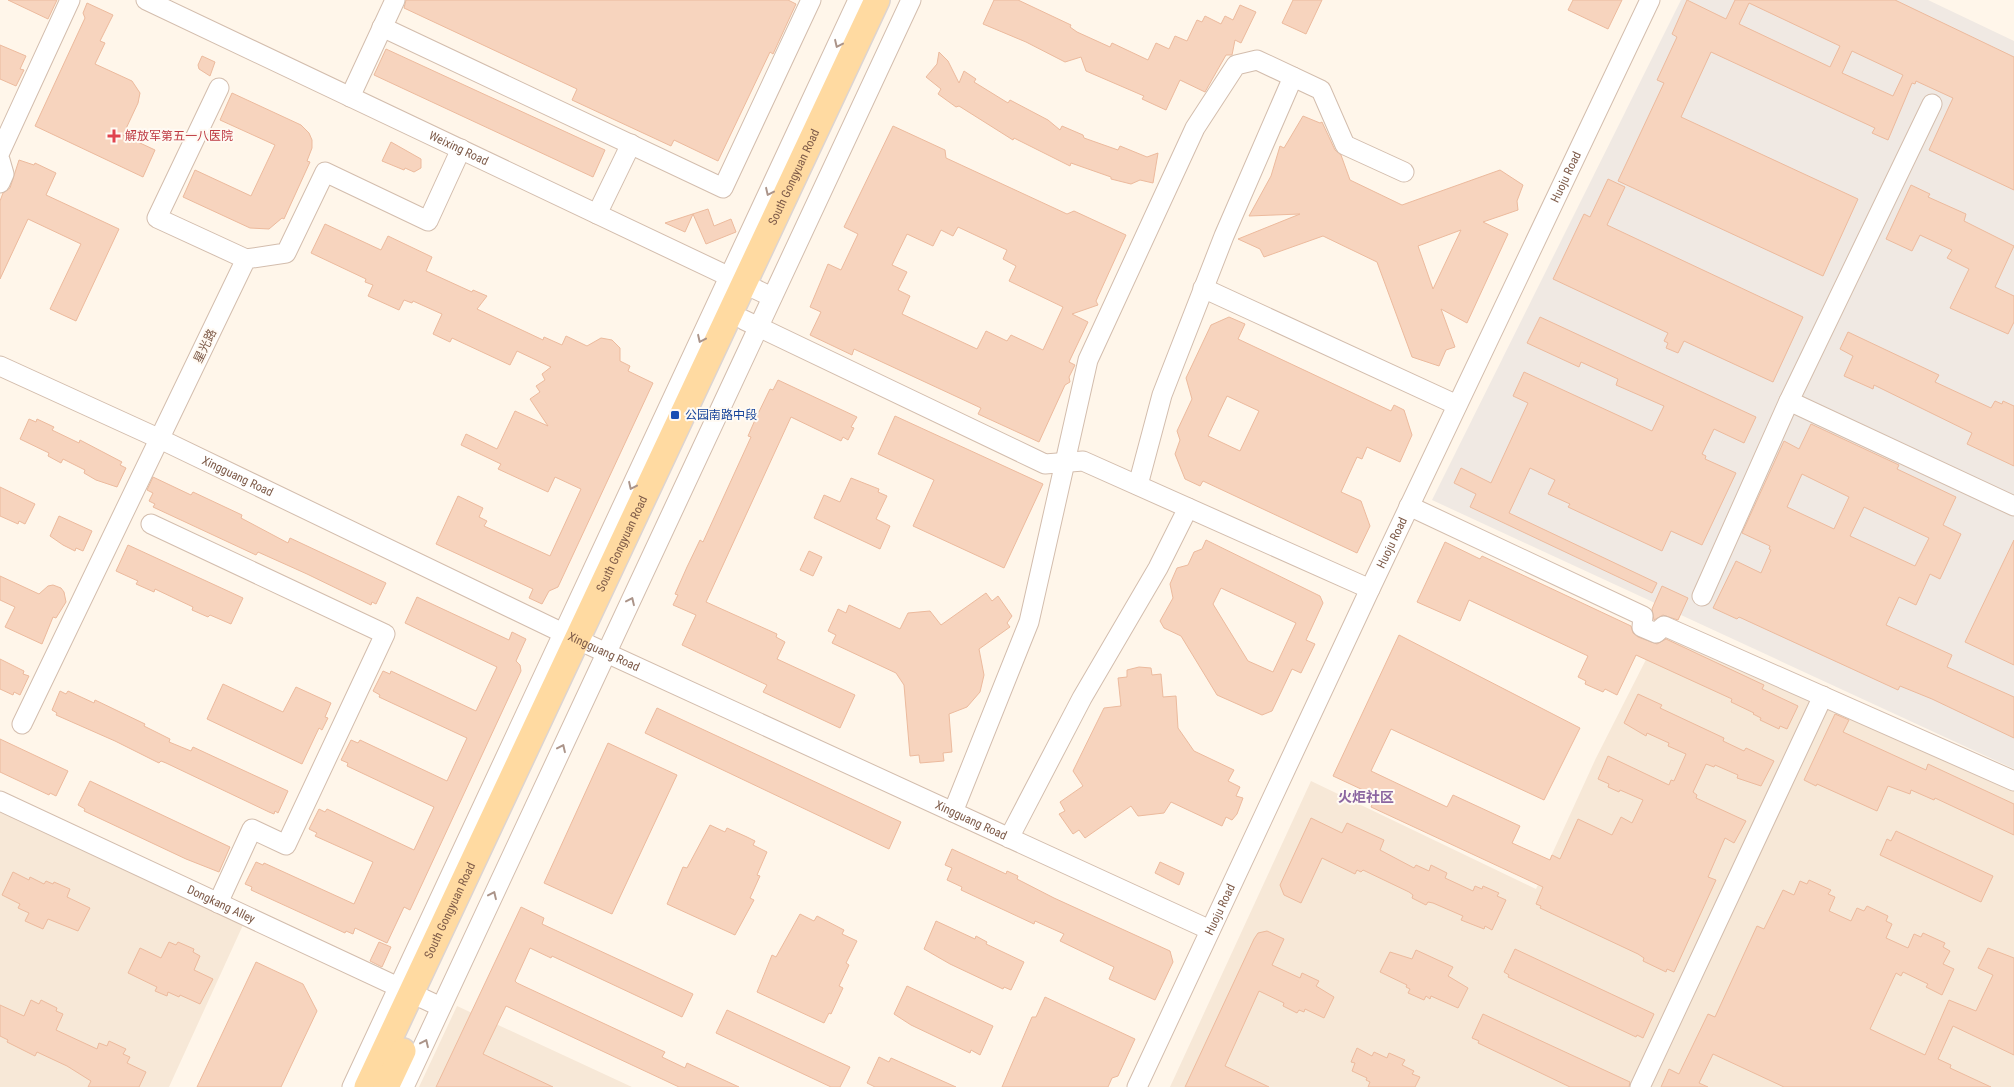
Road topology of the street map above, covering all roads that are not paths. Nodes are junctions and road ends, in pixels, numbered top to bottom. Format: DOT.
graph roads {
  1 [pos="70,0"];
  2 [pos="146,0"];
  3 [pos="395,0"];
  4 [pos="811,0"];
  5 [pos="858,0"];
  6 [pos="877,0"];
  7 [pos="892,0"];
  8 [pos="911,0"];
  9 [pos="1650,0"];
  10 [pos="168,5"];
  11 [pos="382,28"];
  12 [pos="1293,77"];
  13 [pos="219,88"];
  14 [pos="350,97"];
  15 [pos="1932,104"];
  16 [pos="630,144"];
  17 [pos="461,149"];
  18 [pos="0,152"];
  19 [pos="0,160"];
  20 [pos="1404,172"];
  21 [pos="0,183"];
  22 [pos="597,214"];
  23 [pos="246,259"];
  24 [pos="751,287"];
  25 [pos="1203,288"];
  26 [pos="751,324"];
  27 [pos="0,366"];
  28 [pos="1789,401"];
  29 [pos="1457,405"];
  30 [pos="160,439"];
  31 [pos="1065,462"];
  32 [pos="1138,486"];
  33 [pos="1409,506"];
  34 [pos="2014,506"];
  35 [pos="1188,508"];
  36 [pos="151,524"];
  37 [pos="1370,589"];
  38 [pos="1702,596"];
  39 [pos="584,643"];
  40 [pos="1822,696"];
  41 [pos="22,724"];
  42 [pos="2014,781"];
  43 [pos="0,801"];
  44 [pos="953,812"];
  45 [pos="1009,838"];
  46 [pos="218,903"];
  47 [pos="1210,930"];
  48 [pos="419,997"];
  49 [pos="352,1087"];
  50 [pos="367,1087"];
  51 [pos="386,1087"];
  52 [pos="404,1087"];
  53 [pos="1137,1087"];
  54 [pos="1640,1087"];
  1 -- 18 [label="street"];
  2 -- 10 [label="street, Weixing Road"];
  3 -- 11 [label="street"];
  4 -- 16 [label="street"];
  5 -- 24 [label="street, one-way"];
  6 -- 24 [label="main road, South Gongyuan Road"];
  7 -- 24 [label="main road, South Gongyuan Road"];
  8 -- 24 [label="street"];
  9 -- 29 [label="street, Huoju Road"];
  10 -- 14 [label="street, Weixing Road"];
  11 -- 14 [label="street"];
  11 -- 16 [label="street"];
  12 -- 20 [label="street"];
  12 -- 25 [label="street"];
  12 -- 31 [label="street"];
  13 -- 23 [label="street"];
  14 -- 17 [label="street, Weixing Road"];
  15 -- 28 [label="street"];
  16 -- 22 [label="street"];
  17 -- 22 [label="street, Weixing Road"];
  17 -- 23 [label="street"];
  19 -- 21 [label="street"];
  22 -- 24 [label="street, Weixing Road"];
  23 -- 30 [label="street, 星光路"];
  24 -- 26 [label="main road, South Gongyuan Road"];
  24 -- 39 [label="main road, South Gongyuan Road, one-way"];
  25 -- 29 [label="street"];
  25 -- 32 [label="street"];
  26 -- 31 [label="street"];
  39 -- 26 [label="main road, South Gongyuan Road, one-way"];
  27 -- 30 [label="street, Xingguang Road"];
  28 -- 34 [label="street"];
  28 -- 38 [label="street"];
  29 -- 33 [label="street, Huoju Road"];
  30 -- 39 [label="street, Xingguang Road"];
  30 -- 41 [label="street, 星光路"];
  31 -- 32 [label="street"];
  31 -- 44 [label="street"];
  32 -- 35 [label="street"];
  33 -- 37 [label="street, Huoju Road"];
  33 -- 40 [label="street"];
  35 -- 37 [label="street"];
  35 -- 45 [label="street"];
  36 -- 46 [label="street"];
  37 -- 47 [label="street, Huoju Road"];
  39 -- 44 [label="street, Xingguang Road"];
  39 -- 48 [label="main road, South Gongyuan Road"];
  48 -- 39 [label="street, one-way"];
  40 -- 42 [label="street"];
  40 -- 54 [label="street"];
  43 -- 46 [label="street, Dongkang Alley"];
  44 -- 45 [label="street, Xingguang Road"];
  45 -- 47 [label="street, Xingguang Road"];
  46 -- 48 [label="street, Dongkang Alley"];
  47 -- 53 [label="street, Huoju Road"];
  48 -- 49 [label="street"];
  48 -- 50 [label="main road, South Gongyuan Road"];
  48 -- 51 [label="main road, South Gongyuan Road"];
  52 -- 48 [label="street, one-way"];
}
